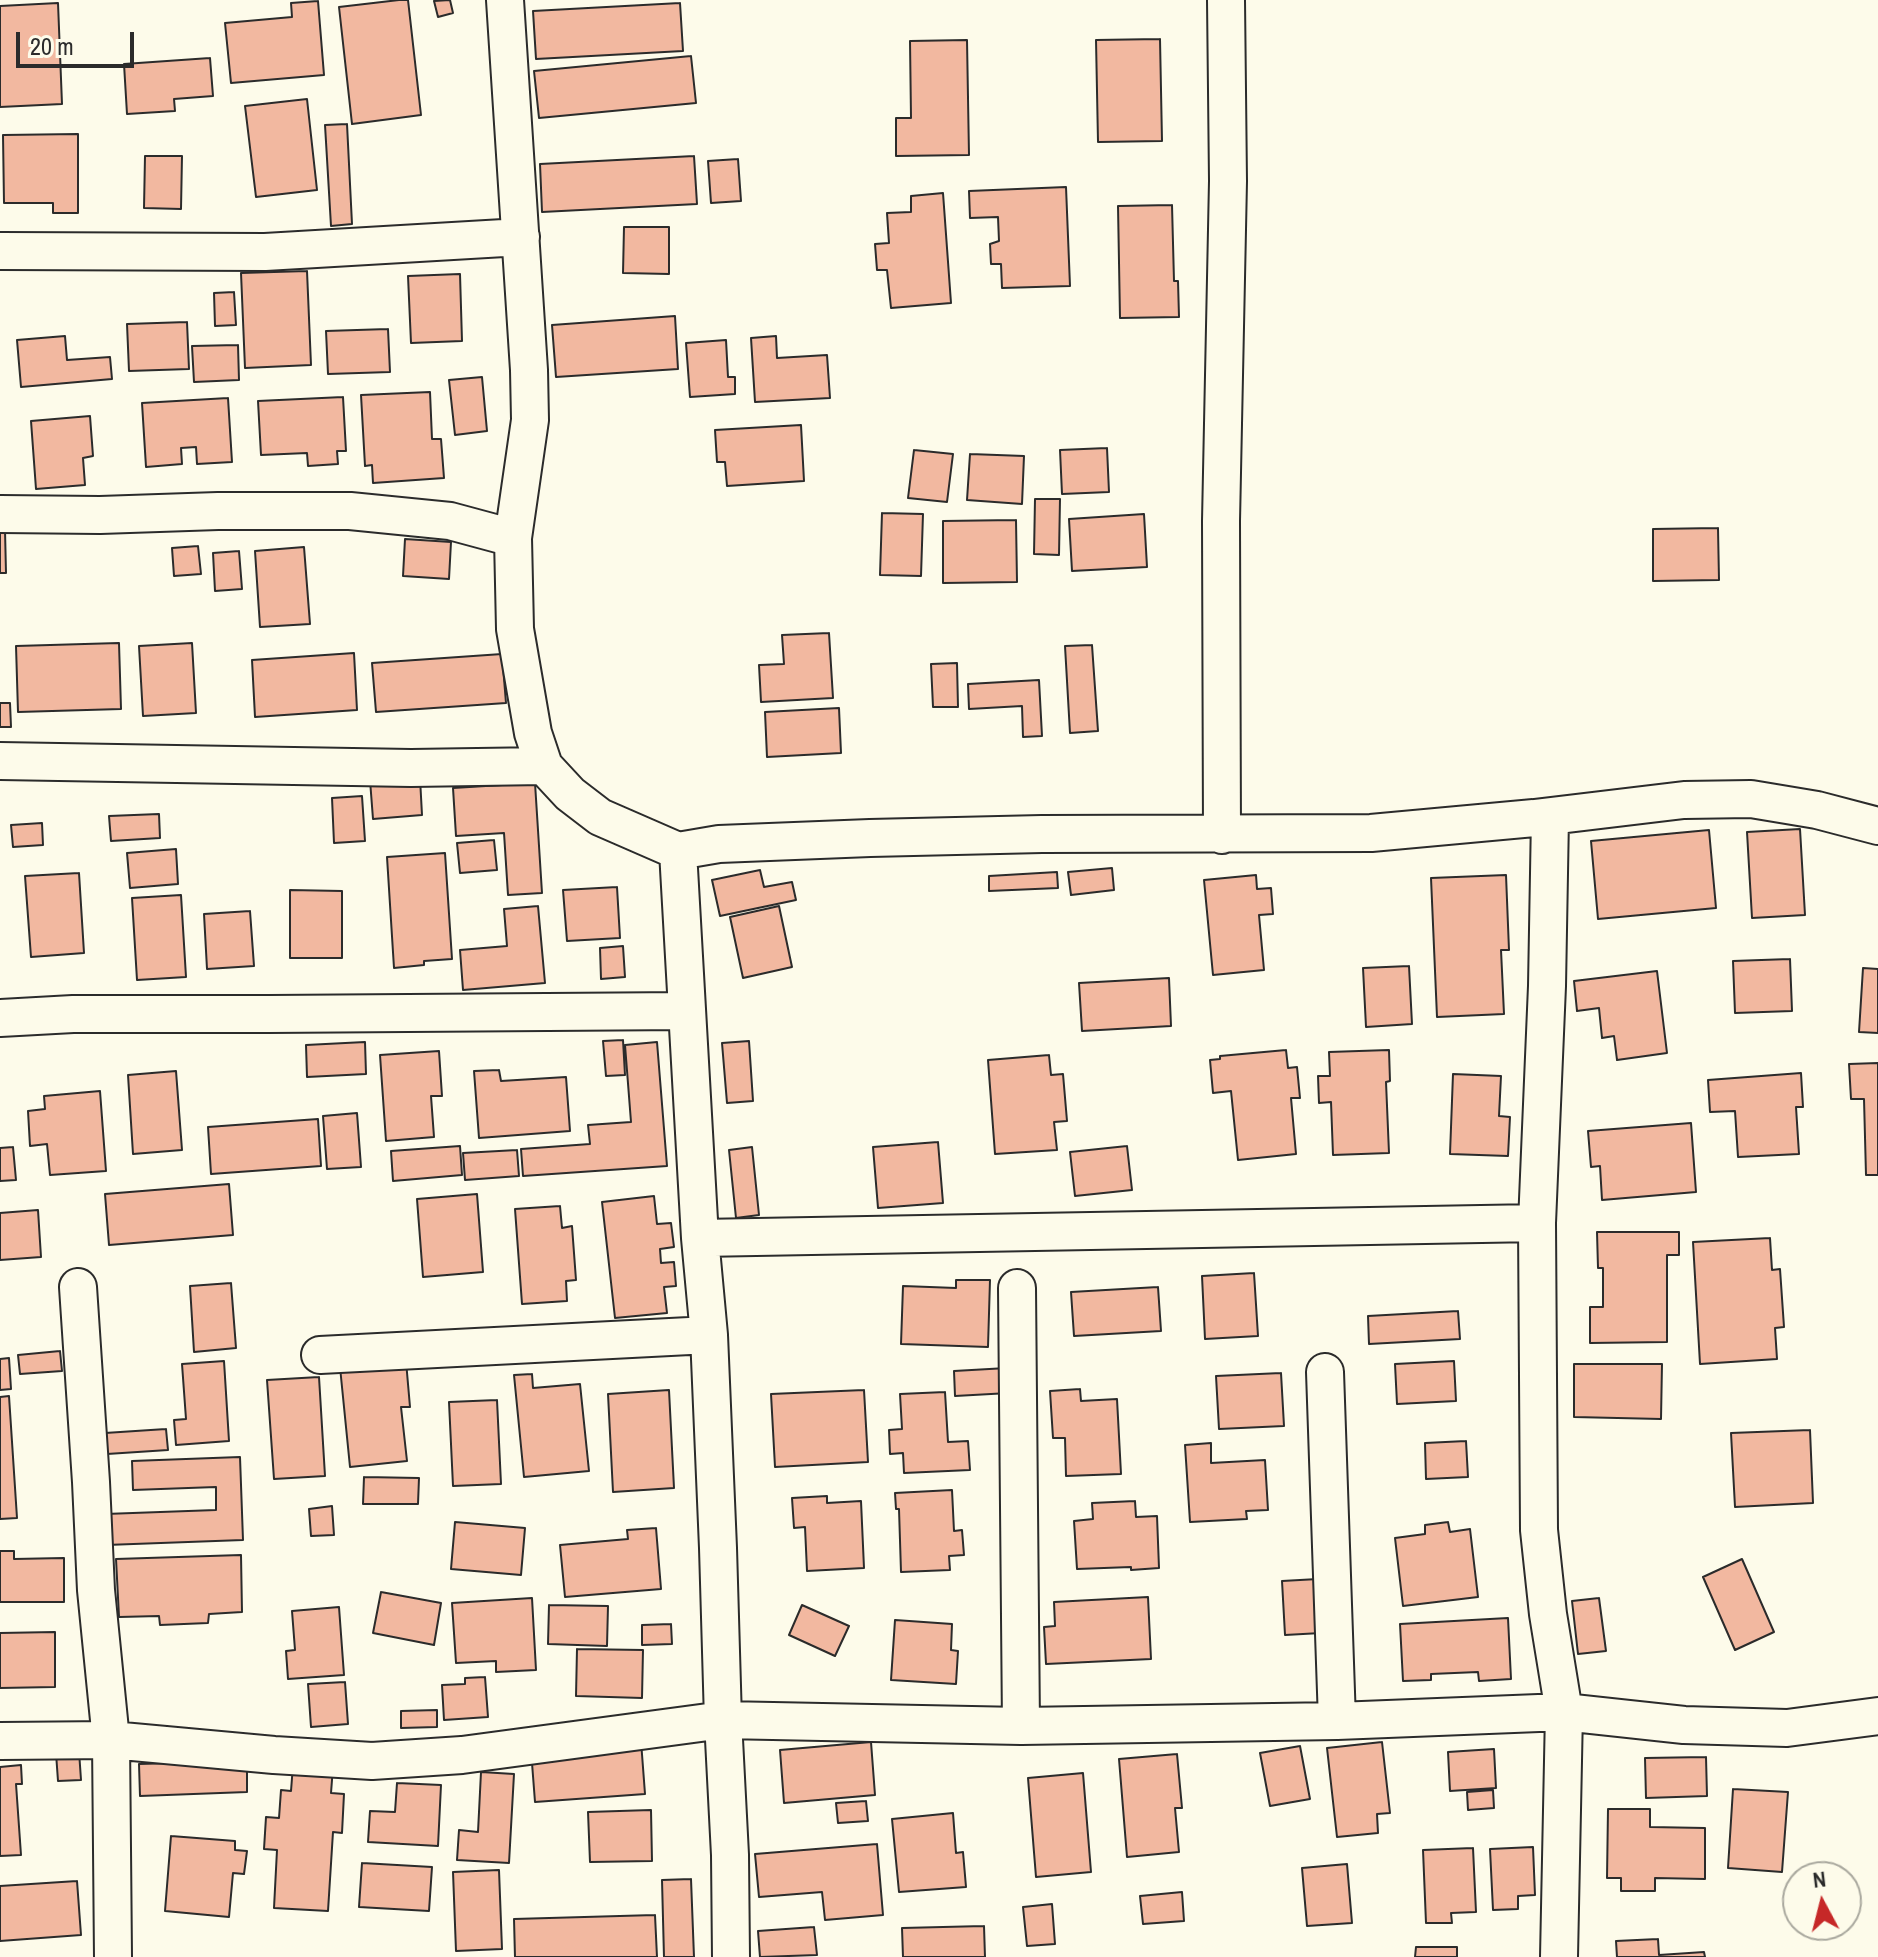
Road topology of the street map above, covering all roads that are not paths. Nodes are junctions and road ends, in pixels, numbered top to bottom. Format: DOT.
graph roads {
  1 [pos="505,0"];
  2 [pos="1226,0"];
  3 [pos="521,237"];
  4 [pos="0,251"];
  5 [pos="0,514"];
  6 [pos="513,538"];
  7 [pos="0,761"];
  8 [pos="544,766"];
  9 [pos="1550,817"];
  10 [pos="1874,821"];
  11 [pos="1222,835"];
  12 [pos="678,851"];
  13 [pos="686,1011"];
  14 [pos="0,1018"];
  15 [pos="1537,1223"];
  16 [pos="700,1238"];
  17 [pos="78,1287"];
  18 [pos="1017,1288"];
  19 [pos="709,1335"];
  20 [pos="320,1355"];
  21 [pos="1325,1372"];
  22 [pos="1564,1712"];
  23 [pos="1878,1716"];
  24 [pos="723,1720"];
  25 [pos="1337,1721"];
  26 [pos="1021,1726"];
  27 [pos="111,1740"];
  28 [pos="0,1741"];
  29 [pos="113,1957"];
  30 [pos="731,1957"];
  31 [pos="1559,1957"];
  1 -- 3 [label="street"];
  2 -- 11 [label="street"];
  3 -- 4 [label="street"];
  3 -- 6 [label="street"];
  5 -- 6 [label="street"];
  6 -- 8 [label="street"];
  7 -- 8 [label="street"];
  8 -- 12 [label="street"];
  9 -- 10 [label="street"];
  9 -- 11 [label="street"];
  9 -- 15 [label="street"];
  11 -- 12 [label="street"];
  12 -- 13 [label="street"];
  13 -- 14 [label="street"];
  13 -- 16 [label="street"];
  15 -- 16 [label="street"];
  15 -- 22 [label="street"];
  16 -- 19 [label="street"];
  17 -- 27 [label="street"];
  18 -- 26 [label="street"];
  19 -- 20 [label="street"];
  19 -- 24 [label="street"];
  21 -- 25 [label="street"];
  22 -- 23 [label="street"];
  22 -- 25 [label="street"];
  22 -- 31 [label="street"];
  24 -- 26 [label="street"];
  24 -- 27 [label="street"];
  24 -- 30 [label="street"];
  25 -- 26 [label="street"];
  27 -- 28 [label="street"];
  27 -- 29 [label="street"];
}
